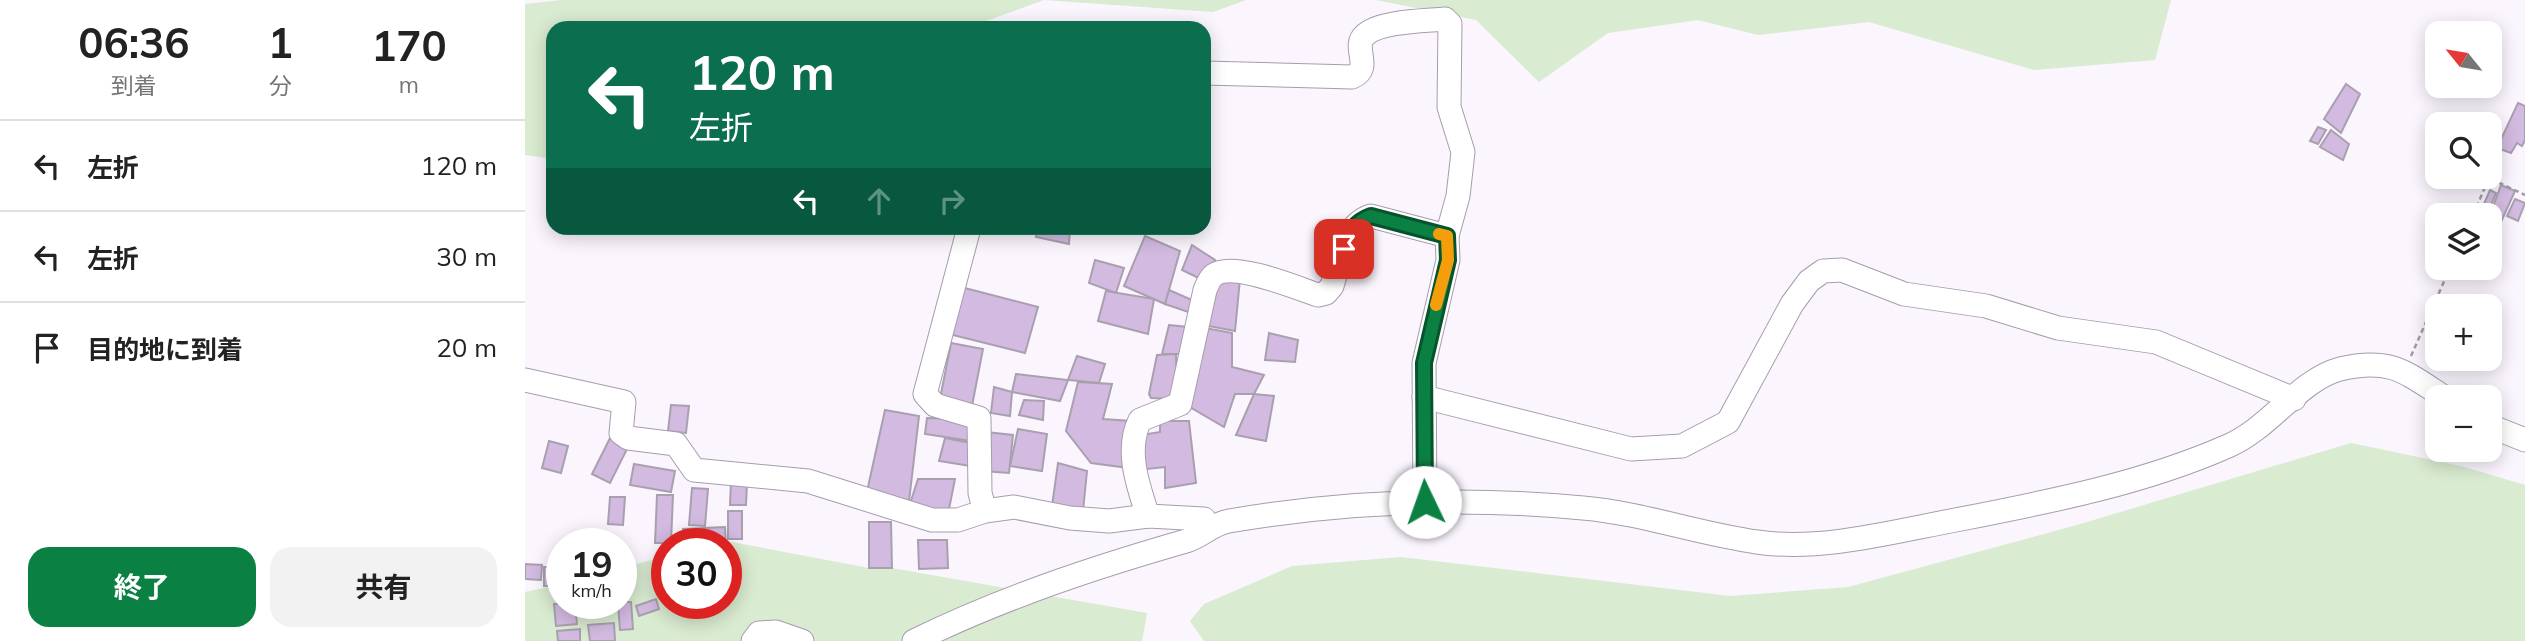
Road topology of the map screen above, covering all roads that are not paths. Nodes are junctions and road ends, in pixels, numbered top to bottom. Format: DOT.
graph roads {
  1 [pos="1211,72"];
  2 [pos="967,235"];
  3 [pos="1447,236"];
  4 [pos="525,380"];
  5 [pos="2425,385"];
  6 [pos="1424,397"];
  7 [pos="2294,399"];
  8 [pos="2502,431"];
  9 [pos="2525,440"];
  10 [pos="1425,502"];
  11 [pos="985,510"];
  12 [pos="1148,516"];
  13 [pos="1207,529"];
  14 [pos="753,641"];
  15 [pos="803,641"];
  16 [pos="914,641"];
  1 -- 3 [label="street"];
  2 -- 11 [label="street"];
  3 -- 6 [label="street"];
  3 -- 12 [label="street"];
  4 -- 11 [label="street"];
  5 -- 7 [label="street"];
  6 -- 7 [label="street"];
  6 -- 10 [label="street"];
  7 -- 10 [label="street"];
  8 -- 9 [label="street"];
  10 -- 13 [label="street"];
  11 -- 12 [label="street"];
  12 -- 13 [label="street"];
  13 -- 16 [label="street"];
  14 -- 15 [label="street"];
}
